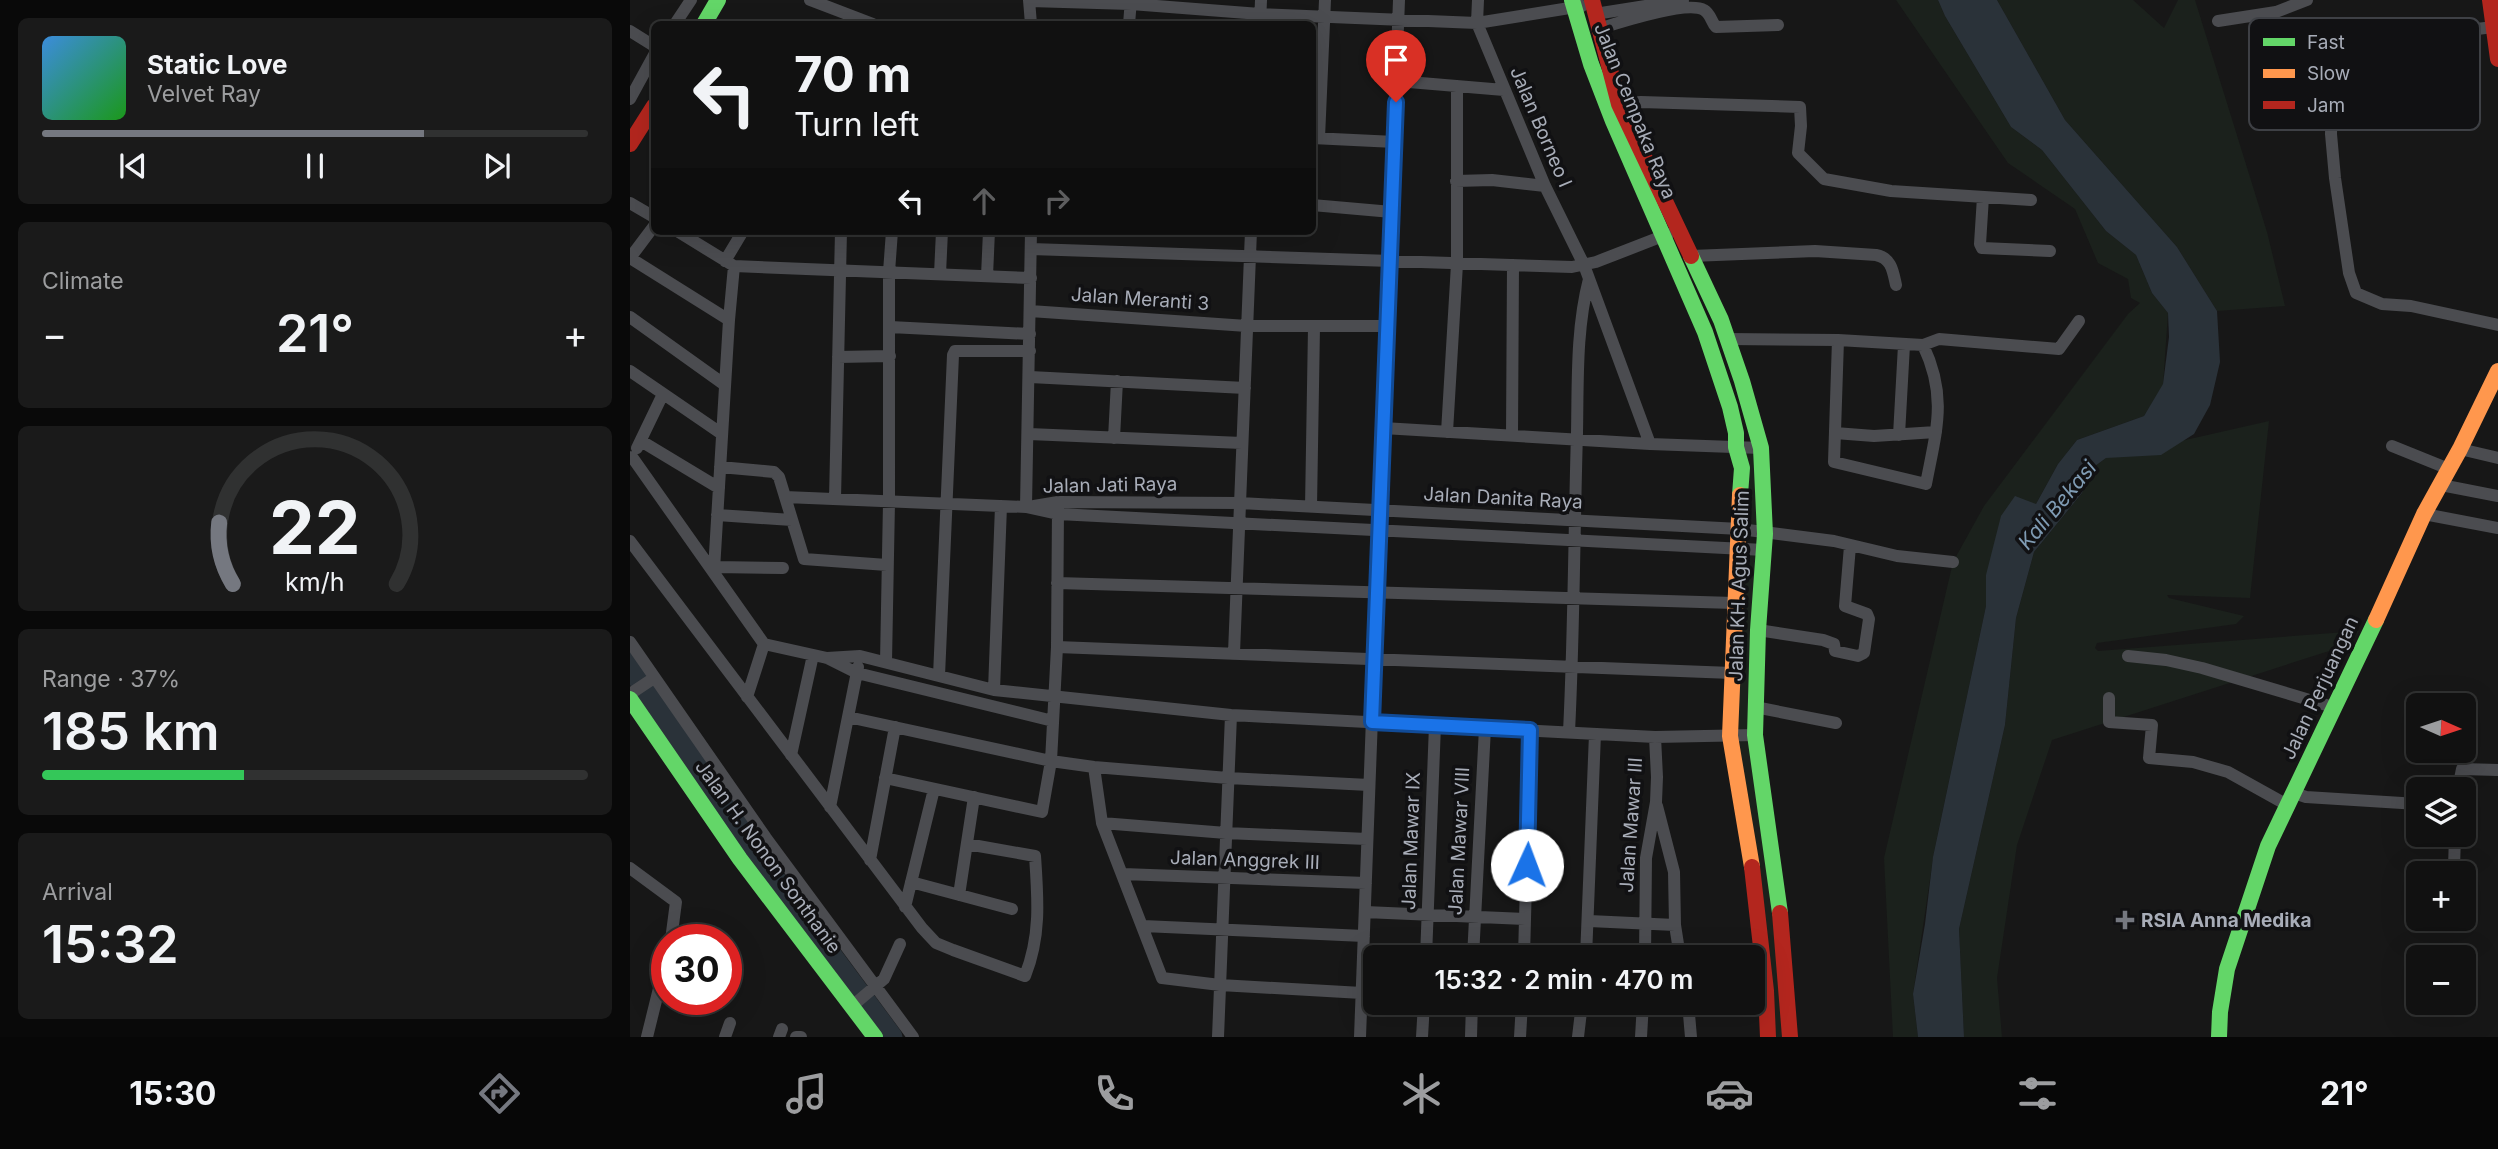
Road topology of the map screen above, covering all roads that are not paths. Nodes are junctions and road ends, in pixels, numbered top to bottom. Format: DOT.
graph roads {
  1 [pos="693,0"];
  2 [pos="810,0"];
  3 [pos="1261,0"];
  4 [pos="1325,0"];
  5 [pos="1399,0"];
  6 [pos="1478,0"];
  7 [pos="1683,0"];
  8 [pos="2307,0"];
  9 [pos="2490,0"];
  10 [pos="1030,1"];
  11 [pos="1131,2"];
  12 [pos="1194,4"];
  13 [pos="1573,4"];
  14 [pos="1594,11"];
  15 [pos="711,12"];
  16 [pos="1324,17"];
  17 [pos="1260,19"];
  18 [pos="1399,20"];
  19 [pos="677,21"];
  20 [pos="865,21"];
  21 [pos="1031,21"];
  22 [pos="1129,21"];
  23 [pos="2218,21"];
  24 [pos="1477,23"];
  25 [pos="1778,25"];
  26 [pos="2493,27"];
  27 [pos="2480,29"];
  28 [pos="630,31"];
  29 [pos="651,44"];
  30 [pos="2498,59"];
  31 [pos="651,60"];
  32 [pos="1397,82"];
  33 [pos="1457,86"];
  34 [pos="1504,90"];
  35 [pos="630,99"];
  36 [pos="1619,104"];
  37 [pos="651,111"];
  38 [pos="2332,130"];
  39 [pos="1316,138"];
  40 [pos="1395,142"];
  41 [pos="630,144"];
  42 [pos="1456,181"];
  43 [pos="1545,186"];
  44 [pos="1983,197"];
  45 [pos="2031,200"];
  46 [pos="630,203"];
  47 [pos="1316,205"];
  48 [pos="1392,212"];
  49 [pos="651,215"];
  50 [pos="1679,228"];
  51 [pos="651,230"];
  52 [pos="684,235"];
  53 [pos="741,235"];
  54 [pos="841,235"];
  55 [pos="892,235"];
  56 [pos="942,235"];
  57 [pos="989,235"];
  58 [pos="1031,235"];
  59 [pos="1251,235"];
  60 [pos="1663,237"];
  61 [pos="1031,249"];
  62 [pos="2050,251"];
  63 [pos="1691,256"];
  64 [pos="630,258"];
  65 [pos="630,258"];
  66 [pos="1250,258"];
  67 [pos="1390,261"];
  68 [pos="729,263"];
  69 [pos="1457,264"];
  70 [pos="1513,265"];
  71 [pos="1584,265"];
  72 [pos="840,270"];
  73 [pos="889,272"];
  74 [pos="940,274"];
  75 [pos="987,276"];
  76 [pos="1031,278"];
  77 [pos="1589,279"];
  78 [pos="1896,285"];
  79 [pos="1030,312"];
  80 [pos="630,317"];
  81 [pos="729,320"];
  82 [pos="2079,321"];
  83 [pos="2498,325"];
  84 [pos="1247,326"];
  85 [pos="890,327"];
  86 [pos="1314,327"];
  87 [pos="1387,327"];
  88 [pos="1030,334"];
  89 [pos="1727,339"];
  90 [pos="1838,340"];
  91 [pos="1904,345"];
  92 [pos="1923,345"];
  93 [pos="1030,351"];
  94 [pos="890,356"];
  95 [pos="838,357"];
  96 [pos="630,371"];
  97 [pos="2498,371"];
  98 [pos="1030,377"];
  99 [pos="1117,381"];
  100 [pos="725,385"];
  101 [pos="1245,388"];
  102 [pos="663,394"];
  103 [pos="1383,428"];
  104 [pos="1447,432"];
  105 [pos="1936,432"];
  106 [pos="1835,433"];
  107 [pos="722,434"];
  108 [pos="1029,434"];
  109 [pos="1512,435"];
  110 [pos="1899,435"];
  111 [pos="1114,438"];
  112 [pos="1577,439"];
  113 [pos="641,441"];
  114 [pos="1242,443"];
  115 [pos="1650,444"];
  116 [pos="2392,446"];
  117 [pos="1736,447"];
  118 [pos="1760,448"];
  119 [pos="2460,449"];
  120 [pos="2498,458"];
  121 [pos="631,459"];
  122 [pos="720,467"];
  123 [pos="2449,469"];
  124 [pos="2441,485"];
  125 [pos="719,488"];
  126 [pos="2498,496"];
  127 [pos="785,497"];
  128 [pos="835,499"];
  129 [pos="889,502"];
  130 [pos="1240,503"];
  131 [pos="947,504"];
  132 [pos="1001,506"];
  133 [pos="1026,507"];
  134 [pos="1311,507"];
  135 [pos="1058,508"];
  136 [pos="1380,511"];
  137 [pos="717,514"];
  138 [pos="2424,514"];
  139 [pos="792,520"];
  140 [pos="1239,522"];
  141 [pos="1574,522"];
  142 [pos="2498,528"];
  143 [pos="1379,529"];
  144 [pos="1740,529"];
  145 [pos="1574,540"];
  146 [pos="630,541"];
  147 [pos="1764,542"];
  148 [pos="1850,546"];
  149 [pos="1738,548"];
  150 [pos="1953,562"];
  151 [pos="887,565"];
  152 [pos="714,568"];
  153 [pos="783,568"];
  154 [pos="1057,583"];
  155 [pos="1236,588"];
  156 [pos="1377,592"];
  157 [pos="1573,599"];
  158 [pos="1734,603"];
  159 [pos="1758,630"];
  160 [pos="630,642"];
  161 [pos="764,644"];
  162 [pos="1057,647"];
  163 [pos="1234,653"];
  164 [pos="813,655"];
  165 [pos="860,656"];
  166 [pos="2128,656"];
  167 [pos="827,658"];
  168 [pos="1374,660"];
  169 [pos="886,662"];
  170 [pos="1572,666"];
  171 [pos="857,673"];
  172 [pos="1732,673"];
  173 [pos="939,676"];
  174 [pos="653,679"];
  175 [pos="994,690"];
  176 [pos="631,695"];
  177 [pos="747,697"];
  178 [pos="1054,697"];
  179 [pos="2109,698"];
  180 [pos="1755,706"];
  181 [pos="2333,707"];
  182 [pos="1231,715"];
  183 [pos="848,717"];
  184 [pos="1053,721"];
  185 [pos="1372,722"];
  186 [pos="1836,723"];
  187 [pos="1435,725"];
  188 [pos="895,727"];
  189 [pos="1486,728"];
  190 [pos="1530,730"];
  191 [pos="1569,732"];
  192 [pos="1595,734"];
  193 [pos="1755,735"];
  194 [pos="1730,736"];
  195 [pos="1655,737"];
  196 [pos="791,755"];
  197 [pos="1051,761"];
  198 [pos="1094,767"];
  199 [pos="2498,770"];
  200 [pos="2460,777"];
  201 [pos="886,778"];
  202 [pos="1228,778"];
  203 [pos="1369,785"];
  204 [pos="934,789"];
  205 [pos="974,797"];
  206 [pos="2291,799"];
  207 [pos="1656,802"];
  208 [pos="2406,803"];
  209 [pos="830,807"];
  210 [pos="1102,823"];
  211 [pos="1226,833"];
  212 [pos="1367,839"];
  213 [pos="967,844"];
  214 [pos="870,860"];
  215 [pos="630,868"];
  216 [pos="1123,874"];
  217 [pos="1224,879"];
  218 [pos="912,882"];
  219 [pos="1366,883"];
  220 [pos="959,895"];
  221 [pos="905,907"];
  222 [pos="1012,909"];
  223 [pos="1365,912"];
  224 [pos="1427,913"];
  225 [pos="1474,916"];
  226 [pos="1525,919"];
  227 [pos="1589,921"];
  228 [pos="673,924"];
  229 [pos="1647,924"];
  230 [pos="1675,925"];
  231 [pos="1143,926"];
  232 [pos="1222,929"];
  233 [pos="1364,936"];
  234 [pos="900,944"];
  235 [pos="1426,945"];
  236 [pos="1473,945"];
  237 [pos="1524,945"];
  238 [pos="1587,945"];
  239 [pos="1646,945"];
  240 [pos="1678,945"];
  241 [pos="1220,985"];
  242 [pos="875,989"];
  243 [pos="1362,993"];
  244 [pos="851,1007"];
  245 [pos="652,1015"];
  246 [pos="1423,1015"];
  247 [pos="1472,1015"];
  248 [pos="1521,1015"];
  249 [pos="1580,1015"];
  250 [pos="1642,1015"];
  251 [pos="1689,1015"];
  252 [pos="730,1023"];
  253 [pos="647,1037"];
  254 [pos="725,1037"];
  255 [pos="796,1037"];
  256 [pos="801,1037"];
  257 [pos="875,1037"];
  258 [pos="913,1037"];
  259 [pos="1218,1037"];
  260 [pos="1360,1037"];
  261 [pos="1422,1037"];
  262 [pos="1471,1037"];
  263 [pos="1520,1037"];
  264 [pos="1578,1037"];
  265 [pos="1641,1037"];
  266 [pos="1691,1037"];
  267 [pos="1768,1037"];
  268 [pos="1790,1037"];
  269 [pos="2219,1037"];
  1 -- 15 [label="street"];
  1 -- 19 [label="street"];
  2 -- 20 [label="street"];
  3 -- 17 [label="street"];
  4 -- 16 [label="street"];
  5 -- 18 [label="street"];
  6 -- 24 [label="street, Jalan Borneo I"];
  7 -- 14 [label="street"];
  8 -- 23 [label="street"];
  9 -- 26 [label="street"];
  10 -- 11 [label="street"];
  10 -- 21 [label="street"];
  11 -- 12 [label="street"];
  11 -- 22 [label="street"];
  12 -- 17 [label="street"];
  13 -- 14 [label="street"];
  13 -- 24 [label="street"];
  13 -- 60 [label="street, Jalan Cempaka Raya"];
  14 -- 25 [label="street"];
  14 -- 36 [label="street, Jalan KH. Agus Salim"];
  16 -- 17 [label="street"];
  16 -- 18 [label="street"];
  16 -- 39 [label="street"];
  18 -- 24 [label="street"];
  18 -- 32 [label="street"];
  24 -- 34 [label="street, Jalan Borneo I"];
  26 -- 27 [label="street"];
  26 -- 30 [label="street"];
  28 -- 29 [label="street"];
  31 -- 35 [label="street"];
  32 -- 33 [label="street"];
  32 -- 40 [label="street"];
  33 -- 34 [label="street"];
  33 -- 42 [label="street"];
  34 -- 43 [label="street, Jalan Borneo I"];
  36 -- 44 [label="street"];
  36 -- 50 [label="street, Jalan KH. Agus Salim"];
  37 -- 41 [label="street"];
  38 -- 83 [label="street"];
  39 -- 40 [label="street"];
  40 -- 48 [label="street"];
  42 -- 43 [label="street"];
  42 -- 69 [label="street"];
  43 -- 71 [label="street, Jalan Borneo I"];
  44 -- 45 [label="street"];
  44 -- 62 [label="street"];
  46 -- 49 [label="street"];
  47 -- 48 [label="street"];
  48 -- 67 [label="street"];
  50 -- 60 [label="street"];
  50 -- 63 [label="street, Jalan KH. Agus Salim"];
  51 -- 65 [label="street"];
  52 -- 68 [label="street"];
  53 -- 68 [label="street"];
  54 -- 72 [label="street"];
  55 -- 73 [label="street"];
  56 -- 74 [label="street"];
  57 -- 75 [label="street"];
  58 -- 61 [label="street"];
  59 -- 66 [label="street"];
  60 -- 71 [label="street"];
  60 -- 117 [label="street, Jalan Cempaka Raya"];
  61 -- 66 [label="street"];
  61 -- 76 [label="street"];
  63 -- 78 [label="street"];
  63 -- 89 [label="street, Jalan KH. Agus Salim"];
  64 -- 81 [label="street"];
  66 -- 67 [label="street"];
  66 -- 84 [label="street"];
  67 -- 69 [label="street"];
  67 -- 87 [label="street"];
  68 -- 72 [label="street"];
  68 -- 81 [label="street"];
  69 -- 70 [label="street"];
  69 -- 104 [label="street"];
  70 -- 71 [label="street"];
  70 -- 109 [label="street"];
  71 -- 77 [label="street, Jalan Borneo I"];
  72 -- 73 [label="street"];
  72 -- 95 [label="street"];
  73 -- 74 [label="street"];
  73 -- 85 [label="street"];
  74 -- 75 [label="street"];
  75 -- 76 [label="street"];
  76 -- 79 [label="street"];
  77 -- 112 [label="street"];
  77 -- 115 [label="street, Jalan Borneo I"];
  79 -- 84 [label="street, Jalan Meranti 3"];
  79 -- 88 [label="street"];
  80 -- 100 [label="street"];
  81 -- 100 [label="street"];
  82 -- 92 [label="street"];
  84 -- 86 [label="street, Jalan Meranti 3"];
  84 -- 101 [label="street"];
  85 -- 88 [label="street"];
  85 -- 94 [label="street"];
  86 -- 87 [label="street, Jalan Meranti 3"];
  86 -- 134 [label="street"];
  87 -- 103 [label="street"];
  88 -- 93 [label="street"];
  89 -- 90 [label="street"];
  89 -- 118 [label="street, Jalan KH. Agus Salim"];
  90 -- 91 [label="street"];
  90 -- 106 [label="street"];
  91 -- 92 [label="street"];
  91 -- 110 [label="street"];
  92 -- 105 [label="street"];
  93 -- 98 [label="street"];
  93 -- 131 [label="street"];
  94 -- 95 [label="street"];
  94 -- 129 [label="street"];
  95 -- 128 [label="street"];
  96 -- 102 [label="street"];
  97 -- 119 [label="street, Jalan Perjuangan"];
  98 -- 99 [label="street"];
  98 -- 108 [label="street"];
  99 -- 101 [label="street"];
  99 -- 111 [label="street"];
  100 -- 107 [label="street"];
  101 -- 114 [label="street"];
  102 -- 107 [label="street"];
  102 -- 113 [label="street"];
  103 -- 104 [label="street"];
  103 -- 136 [label="street"];
  104 -- 109 [label="street"];
  105 -- 106 [label="street"];
  105 -- 110 [label="street"];
  106 -- 110 [label="street"];
  107 -- 122 [label="street"];
  108 -- 111 [label="street"];
  108 -- 133 [label="street"];
  109 -- 112 [label="street"];
  111 -- 114 [label="street"];
  112 -- 115 [label="street"];
  112 -- 141 [label="street"];
  113 -- 121 [label="street"];
  113 -- 125 [label="street"];
  114 -- 130 [label="street"];
  115 -- 117 [label="street"];
  116 -- 123 [label="street"];
  117 -- 118 [label="street"];
  117 -- 144 [label="street, Jalan Cempaka Raya"];
  118 -- 147 [label="street, Jalan KH. Agus Salim"];
  119 -- 120 [label="street"];
  119 -- 123 [label="street, Jalan Perjuangan"];
  121 -- 152 [label="street"];
  122 -- 125 [label="street"];
  122 -- 127 [label="street"];
  123 -- 124 [label="street, Jalan Perjuangan"];
  124 -- 126 [label="street"];
  124 -- 138 [label="street, Jalan Perjuangan"];
  125 -- 137 [label="street"];
  127 -- 128 [label="street, Jalan Jati Raya"];
  127 -- 139 [label="street"];
  128 -- 129 [label="street, Jalan Jati Raya"];
  129 -- 131 [label="street, Jalan Jati Raya"];
  129 -- 151 [label="street"];
  130 -- 134 [label="street, Jalan Danita Raya"];
  130 -- 135 [label="street, Jalan Jati Raya"];
  130 -- 140 [label="street"];
  131 -- 132 [label="street, Jalan Jati Raya"];
  131 -- 173 [label="street"];
  132 -- 133 [label="street, Jalan Jati Raya"];
  132 -- 175 [label="street"];
  133 -- 135 [label="street, Jalan Jati Raya"];
  134 -- 136 [label="street, Jalan Danita Raya"];
  135 -- 140 [label="street, Jalan Jati Raya"];
  135 -- 154 [label="street"];
  136 -- 141 [label="street, Jalan Danita Raya"];
  136 -- 143 [label="street"];
  137 -- 139 [label="street"];
  137 -- 152 [label="street"];
  138 -- 142 [label="street"];
  138 -- 181 [label="street, Jalan Perjuangan"];
  139 -- 151 [label="street"];
  140 -- 143 [label="street, Jalan Danita Raya"];
  140 -- 155 [label="street"];
  141 -- 144 [label="street, Jalan Danita Raya"];
  141 -- 145 [label="street"];
  143 -- 145 [label="street, Jalan Danita Raya"];
  143 -- 156 [label="street"];
  144 -- 147 [label="street, Jalan Danita Raya"];
  144 -- 149 [label="street, Jalan Cempaka Raya"];
  145 -- 149 [label="street, Jalan Danita Raya"];
  145 -- 157 [label="street"];
  146 -- 177 [label="street"];
  147 -- 148 [label="street"];
  147 -- 149 [label="street, Jalan Danita Raya"];
  147 -- 159 [label="street, Jalan KH. Agus Salim"];
  148 -- 150 [label="street"];
  148 -- 159 [label="street"];
  149 -- 158 [label="street, Jalan Cempaka Raya"];
  151 -- 169 [label="street"];
  152 -- 153 [label="street"];
  152 -- 161 [label="street"];
  154 -- 155 [label="street"];
  154 -- 162 [label="street"];
  155 -- 156 [label="street"];
  155 -- 163 [label="street"];
  156 -- 157 [label="street"];
  156 -- 168 [label="street"];
  157 -- 158 [label="street"];
  157 -- 170 [label="street"];
  158 -- 172 [label="street, Jalan Cempaka Raya"];
  159 -- 180 [label="street, Jalan KH. Agus Salim"];
  160 -- 174 [label="street"];
  161 -- 164 [label="street"];
  161 -- 177 [label="street"];
  162 -- 163 [label="street"];
  162 -- 178 [label="street"];
  163 -- 168 [label="street"];
  164 -- 167 [label="street"];
  164 -- 196 [label="street"];
  165 -- 167 [label="street"];
  165 -- 169 [label="street"];
  165 -- 171 [label="street"];
  166 -- 181 [label="street"];
  167 -- 171 [label="street"];
  168 -- 170 [label="street"];
  168 -- 185 [label="street"];
  169 -- 173 [label="street"];
  170 -- 172 [label="street"];
  170 -- 191 [label="street"];
  171 -- 183 [label="street"];
  171 -- 184 [label="street"];
  172 -- 194 [label="street, Jalan Cempaka Raya"];
  173 -- 175 [label="street"];
  174 -- 176 [label="street"];
  174 -- 242 [label="street"];
  175 -- 178 [label="street"];
  176 -- 244 [label="street, Jalan H. Nonon Sonthanie"];
  177 -- 196 [label="street"];
  178 -- 182 [label="street"];
  178 -- 184 [label="street"];
  179 -- 206 [label="street"];
  180 -- 186 [label="street"];
  180 -- 193 [label="street, Jalan KH. Agus Salim"];
  181 -- 206 [label="street, Jalan Perjuangan"];
  182 -- 185 [label="street"];
  182 -- 202 [label="street"];
  183 -- 188 [label="street"];
  183 -- 209 [label="street"];
  184 -- 197 [label="street"];
  185 -- 187 [label="street"];
  185 -- 203 [label="street"];
  187 -- 189 [label="street"];
  187 -- 224 [label="street, Jalan Mawar IX"];
  188 -- 197 [label="street"];
  188 -- 201 [label="street"];
  189 -- 190 [label="street"];
  189 -- 225 [label="street, Jalan Mawar VIII"];
  190 -- 191 [label="street"];
  190 -- 226 [label="street"];
  191 -- 192 [label="street"];
  192 -- 195 [label="street"];
  192 -- 227 [label="street"];
  193 -- 194 [label="street"];
  193 -- 268 [label="street, Jalan KH. Agus Salim"];
  194 -- 195 [label="street"];
  194 -- 267 [label="street, Jalan Cempaka Raya"];
  195 -- 207 [label="street, Jalan Mawar III"];
  196 -- 209 [label="street"];
  197 -- 198 [label="street"];
  197 -- 205 [label="street"];
  198 -- 202 [label="street"];
  198 -- 210 [label="street"];
  199 -- 200 [label="street"];
  201 -- 204 [label="street"];
  201 -- 214 [label="street"];
  202 -- 203 [label="street"];
  202 -- 211 [label="street"];
  203 -- 212 [label="street"];
  204 -- 205 [label="street"];
  204 -- 218 [label="street"];
  205 -- 213 [label="street"];
  206 -- 208 [label="street"];
  206 -- 269 [label="street, Jalan Perjuangan"];
  207 -- 229 [label="street, Jalan Mawar III"];
  207 -- 230 [label="street"];
  209 -- 214 [label="street"];
  210 -- 211 [label="street"];
  210 -- 216 [label="street"];
  211 -- 212 [label="street"];
  211 -- 217 [label="street"];
  212 -- 219 [label="street"];
  213 -- 220 [label="street"];
  213 -- 221 [label="street"];
  214 -- 221 [label="street"];
  215 -- 228 [label="street"];
  216 -- 217 [label="street, Jalan Anggrek III"];
  216 -- 231 [label="street"];
  217 -- 219 [label="street, Jalan Anggrek III"];
  217 -- 232 [label="street"];
  218 -- 220 [label="street"];
  218 -- 221 [label="street"];
  219 -- 223 [label="street"];
  220 -- 222 [label="street"];
  223 -- 224 [label="street"];
  223 -- 233 [label="street"];
  224 -- 225 [label="street"];
  224 -- 235 [label="street, Jalan Mawar IX"];
  225 -- 226 [label="street"];
  225 -- 236 [label="street, Jalan Mawar VIII"];
  226 -- 237 [label="street"];
  227 -- 229 [label="street"];
  227 -- 238 [label="street"];
  229 -- 230 [label="street"];
  229 -- 239 [label="street, Jalan Mawar III"];
  230 -- 240 [label="street"];
  231 -- 232 [label="street"];
  231 -- 241 [label="street"];
  232 -- 233 [label="street"];
  232 -- 241 [label="street"];
  233 -- 243 [label="street"];
  234 -- 242 [label="street"];
  241 -- 243 [label="street"];
  241 -- 259 [label="street"];
  242 -- 244 [label="street"];
  242 -- 258 [label="street"];
  243 -- 260 [label="street"];
  244 -- 257 [label="street, Jalan H. Nonon Sonthanie"];
  245 -- 253 [label="street"];
  246 -- 261 [label="street"];
  247 -- 262 [label="street"];
  248 -- 263 [label="street"];
  249 -- 264 [label="street"];
  250 -- 265 [label="street"];
  251 -- 266 [label="street"];
  252 -- 254 [label="street"];
  255 -- 256 [label="street"];
}
